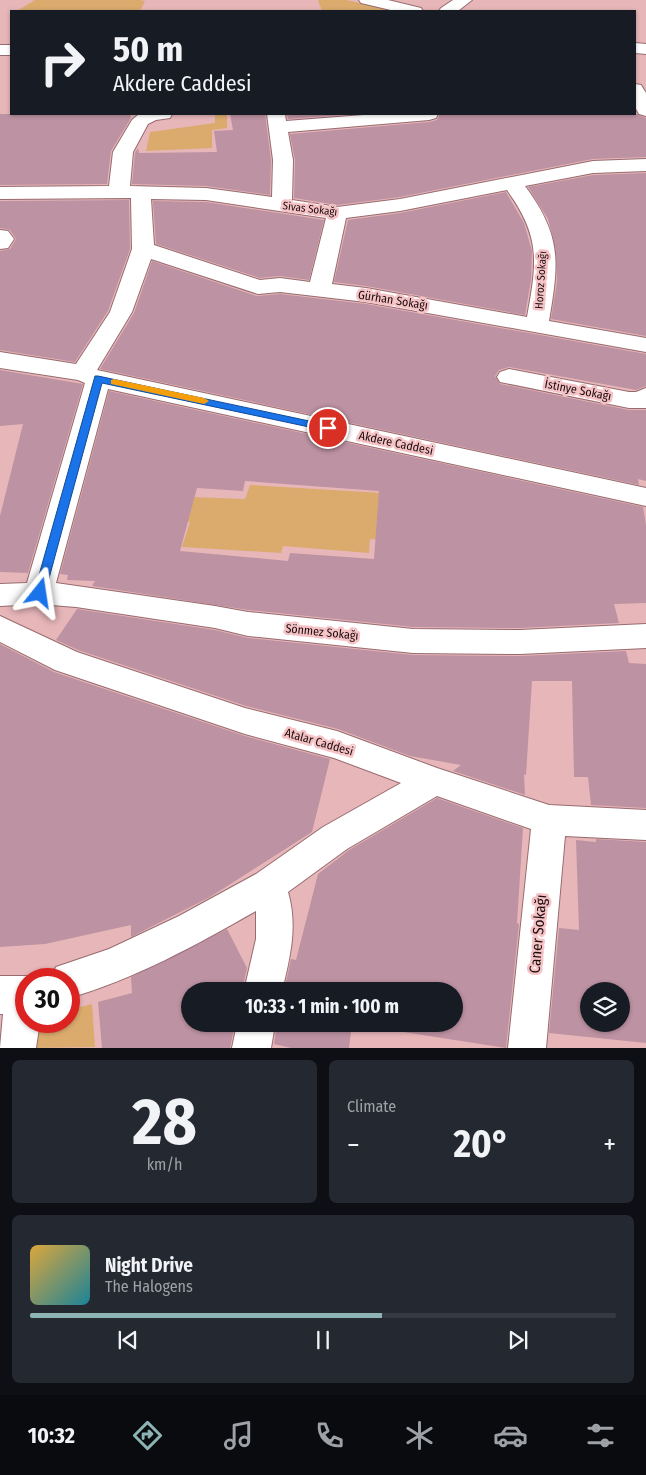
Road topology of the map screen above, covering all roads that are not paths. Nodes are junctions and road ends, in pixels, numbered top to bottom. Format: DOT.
graph roads {
  1 [pos="464,0"];
  2 [pos="376,1"];
  3 [pos="411,10"];
  4 [pos="448,10"];
  5 [pos="636,91"];
  6 [pos="646,110"];
  7 [pos="151,115"];
  8 [pos="419,115"];
  9 [pos="276,121"];
  10 [pos="646,166"];
  11 [pos="513,184"];
  12 [pos="119,192"];
  13 [pos="141,192"];
  14 [pos="0,193"];
  15 [pos="282,206"];
  16 [pos="337,213"];
  17 [pos="0,236"];
  18 [pos="0,243"];
  19 [pos="143,249"];
  20 [pos="320,288"];
  21 [pos="537,324"];
  22 [pos="646,345"];
  23 [pos="0,360"];
  24 [pos="90,376"];
  25 [pos="509,377"];
  26 [pos="646,396"];
  27 [pos="646,497"];
  28 [pos="40,593"];
  29 [pos="0,595"];
  30 [pos="0,628"];
  31 [pos="646,636"];
  32 [pos="434,781"];
  33 [pos="549,820"];
  34 [pos="646,824"];
  35 [pos="268,886"];
  36 [pos="80,976"];
  37 [pos="265,982"];
  38 [pos="254,1032"];
  39 [pos="17,1033"];
  40 [pos="17,1048"];
  41 [pos="251,1048"];
  42 [pos="528,1048"];
  1 -- 4 [label="street"];
  2 -- 3 [label="street"];
  5 -- 6 [label="street"];
  7 -- 12 [label="street"];
  8 -- 9 [label="street"];
  9 -- 15 [label="street"];
  10 -- 11 [label="street, Sivas Sokağı"];
  11 -- 16 [label="street, Sivas Sokağı"];
  11 -- 21 [label="street, Horoz Sokağı"];
  12 -- 13 [label="street, Sivas Sokağı"];
  12 -- 14 [label="street, Sivas Sokağı"];
  13 -- 15 [label="street, Sivas Sokağı"];
  13 -- 19 [label="street"];
  15 -- 16 [label="street, Sivas Sokağı"];
  16 -- 20 [label="street"];
  17 -- 18 [label="street"];
  19 -- 20 [label="street, Gürhan Sokağı"];
  19 -- 24 [label="street"];
  20 -- 21 [label="street, Gürhan Sokağı"];
  21 -- 22 [label="street, Gürhan Sokağı"];
  23 -- 24 [label="street, Akdere Caddesi"];
  24 -- 27 [label="street, Akdere Caddesi"];
  24 -- 28 [label="street"];
  25 -- 26 [label="street, İstinye Sokağı"];
  28 -- 29 [label="street, Sönmez Sokağı"];
  28 -- 31 [label="street, Sönmez Sokağı"];
  30 -- 32 [label="street, Atalar Caddesi"];
  32 -- 33 [label="street, Atalar Caddesi"];
  32 -- 35 [label="street"];
  33 -- 34 [label="street, Atalar Caddesi"];
  33 -- 42 [label="street, Caner Sokağı"];
  35 -- 36 [label="street"];
  35 -- 37 [label="street"];
  38 -- 41 [label="street"];
  39 -- 40 [label="street"];
}
